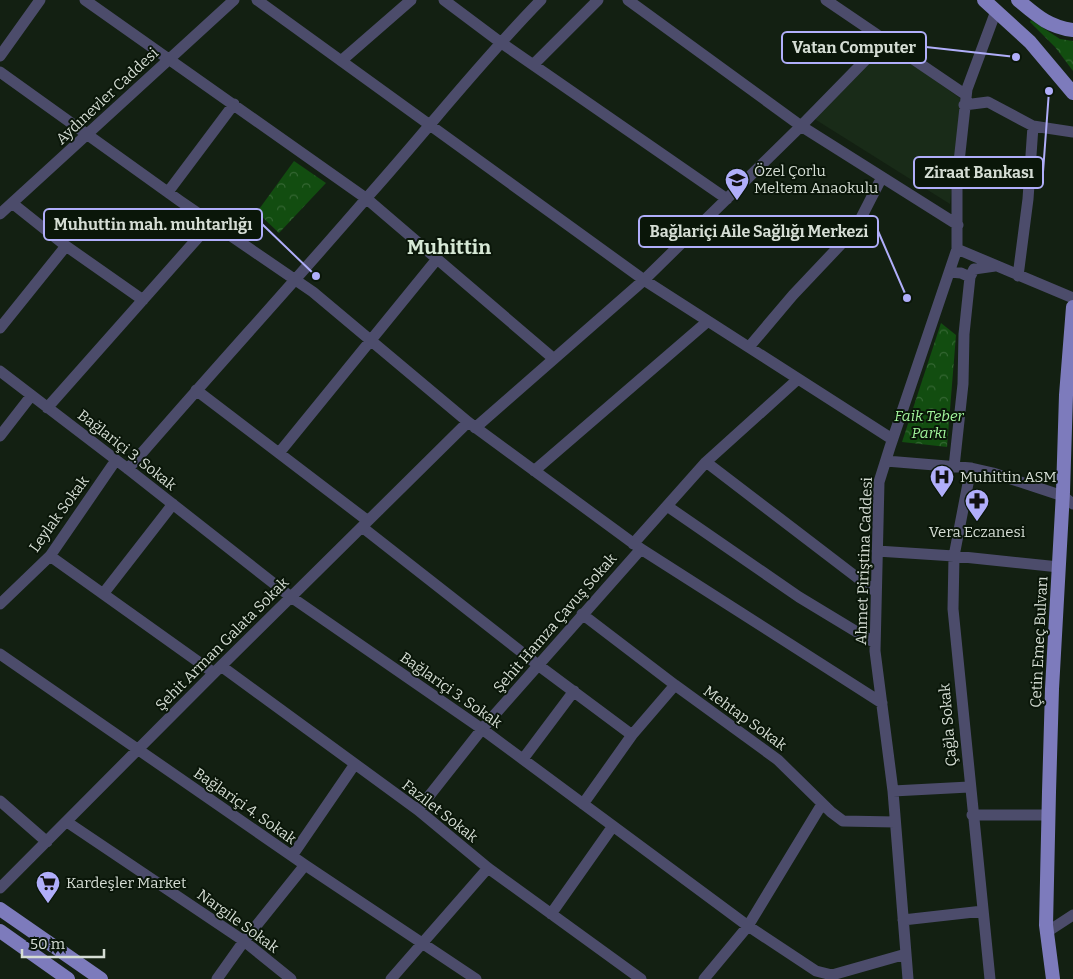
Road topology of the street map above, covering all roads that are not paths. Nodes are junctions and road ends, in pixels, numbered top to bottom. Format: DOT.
graph roads {
  1 [pos="40,0"];
  2 [pos="85,0"];
  3 [pos="234,0"];
  4 [pos="257,0"];
  5 [pos="411,0"];
  6 [pos="444,0"];
  7 [pos="541,0"];
  8 [pos="598,0"];
  9 [pos="628,0"];
  10 [pos="826,0"];
  11 [pos="984,0"];
  12 [pos="1018,0"];
  13 [pos="996,11"];
  14 [pos="1073,30"];
  15 [pos="884,41"];
  16 [pos="500,42"];
  17 [pos="0,56"];
  18 [pos="169,59"];
  19 [pos="341,61"];
  20 [pos="534,64"];
  21 [pos="0,72"];
  22 [pos="1073,93"];
  23 [pos="966,96"];
  24 [pos="234,104"];
  25 [pos="430,126"];
  26 [pos="801,126"];
  27 [pos="1033,126"];
  28 [pos="1073,132"];
  29 [pos="87,135"];
  30 [pos="882,177"];
  31 [pos="168,192"];
  32 [pos="727,198"];
  33 [pos="367,199"];
  34 [pos="12,204"];
  35 [pos="0,214"];
  36 [pos="211,223"];
  37 [pos="958,225"];
  38 [pos="66,246"];
  39 [pos="957,249"];
  40 [pos="438,259"];
  41 [pos="995,266"];
  42 [pos="950,272"];
  43 [pos="1018,276"];
  44 [pos="970,277"];
  45 [pos="295,280"];
  46 [pos="644,280"];
  47 [pos="1073,298"];
  48 [pos="142,300"];
  49 [pos="1073,307"];
  50 [pos="1073,314"];
  51 [pos="708,321"];
  52 [pos="0,328"];
  53 [pos="370,340"];
  54 [pos="749,347"];
  55 [pos="554,359"];
  56 [pos="0,371"];
  57 [pos="798,378"];
  58 [pos="196,390"];
  59 [pos="32,396"];
  60 [pos="47,408"];
  61 [pos="472,425"];
  62 [pos="0,436"];
  63 [pos="892,439"];
  64 [pos="279,453"];
  65 [pos="116,460"];
  66 [pos="886,461"];
  67 [pos="706,462"];
  68 [pos="954,467"];
  69 [pos="971,468"];
  70 [pos="128,469"];
  71 [pos="534,471"];
  72 [pos="1068,500"];
  73 [pos="173,504"];
  74 [pos="667,506"];
  75 [pos="365,524"];
  76 [pos="637,546"];
  77 [pos="877,551"];
  78 [pos="50,556"];
  79 [pos="954,556"];
  80 [pos="1059,567"];
  81 [pos="876,592"];
  82 [pos="103,594"];
  83 [pos="291,597"];
  84 [pos="0,604"];
  85 [pos="582,614"];
  86 [pos="875,643"];
  87 [pos="0,654"];
  88 [pos="538,665"];
  89 [pos="218,670"];
  90 [pos="675,685"];
  91 [pos="574,691"];
  92 [pos="882,703"];
  93 [pos="482,729"];
  94 [pos="632,734"];
  95 [pos="137,750"];
  96 [pos="523,759"];
  97 [pos="355,764"];
  98 [pos="970,788"];
  99 [pos="893,790"];
  100 [pos="0,801"];
  101 [pos="583,804"];
  102 [pos="822,804"];
  103 [pos="418,810"];
  104 [pos="972,815"];
  105 [pos="1049,815"];
  106 [pos="67,822"];
  107 [pos="895,822"];
  108 [pos="614,826"];
  109 [pos="47,842"];
  110 [pos="292,856"];
  111 [pos="304,865"];
  112 [pos="488,868"];
  113 [pos="0,888"];
  114 [pos="0,909"];
  115 [pos="982,911"];
  116 [pos="551,914"];
  117 [pos="1073,915"];
  118 [pos="903,920"];
  119 [pos="748,926"];
  120 [pos="0,931"];
  121 [pos="1047,932"];
  122 [pos="244,941"];
  123 [pos="423,944"];
  124 [pos="906,954"];
  125 [pos="830,977"];
  126 [pos="68,979"];
  127 [pos="101,979"];
  128 [pos="217,979"];
  129 [pos="291,979"];
  130 [pos="391,979"];
  131 [pos="476,979"];
  132 [pos="641,979"];
  133 [pos="704,979"];
  134 [pos="908,979"];
  135 [pos="990,979"];
  136 [pos="1054,979"];
  1 -- 17 [label="street"];
  2 -- 18 [label="street"];
  3 -- 18 [label="street, Aydınevler Caddesi"];
  4 -- 19 [label="street"];
  5 -- 19 [label="street"];
  6 -- 16 [label="street"];
  7 -- 16 [label="street"];
  8 -- 20 [label="street"];
  9 -- 26 [label="street"];
  10 -- 15 [label="street"];
  11 -- 13 [label="main road"];
  12 -- 14 [label="main road"];
  13 -- 22 [label="main road"];
  13 -- 23 [label="street, Ahmet Piriştina Caddesi"];
  15 -- 23 [label="street"];
  15 -- 26 [label="street, Şehit Arman Galata Sokak"];
  16 -- 20 [label="street"];
  16 -- 25 [label="street"];
  18 -- 24 [label="street"];
  18 -- 29 [label="street, Aydınevler Caddesi"];
  19 -- 25 [label="street"];
  20 -- 32 [label="street"];
  21 -- 29 [label="street"];
  23 -- 27 [label="street"];
  23 -- 37 [label="street, Ahmet Piriştina Caddesi"];
  24 -- 31 [label="street"];
  24 -- 33 [label="street"];
  25 -- 33 [label="street"];
  25 -- 46 [label="street"];
  26 -- 30 [label="street"];
  26 -- 32 [label="street, Şehit Arman Galata Sokak"];
  27 -- 28 [label="street"];
  27 -- 43 [label="street"];
  29 -- 31 [label="street"];
  29 -- 34 [label="street, Aydınevler Caddesi"];
  30 -- 37 [label="street"];
  30 -- 54 [label="street"];
  31 -- 36 [label="street"];
  32 -- 46 [label="street, Şehit Arman Galata Sokak"];
  33 -- 40 [label="street"];
  33 -- 45 [label="street"];
  34 -- 35 [label="street, Aydınevler Caddesi"];
  34 -- 38 [label="street"];
  36 -- 45 [label="street"];
  36 -- 48 [label="street"];
  37 -- 39 [label="street, Ahmet Piriştina Caddesi"];
  38 -- 48 [label="street"];
  38 -- 52 [label="street"];
  39 -- 41 [label="street"];
  39 -- 42 [label="street, Ahmet Piriştina Caddesi"];
  40 -- 53 [label="street"];
  40 -- 55 [label="street"];
  41 -- 43 [label="street"];
  41 -- 44 [label="street"];
  42 -- 44 [label="street"];
  42 -- 63 [label="street, Ahmet Piriştina Caddesi"];
  43 -- 47 [label="street"];
  44 -- 68 [label="street"];
  45 -- 53 [label="street"];
  45 -- 58 [label="street"];
  46 -- 51 [label="street"];
  46 -- 55 [label="street, Şehit Arman Galata Sokak"];
  48 -- 60 [label="street"];
  49 -- 50 [label="main road, Çetin Emeç Bulvarı"];
  50 -- 72 [label="main road, Çetin Emeç Bulvarı"];
  51 -- 54 [label="street"];
  51 -- 71 [label="street"];
  53 -- 61 [label="street"];
  53 -- 64 [label="street"];
  54 -- 57 [label="street"];
  55 -- 61 [label="street, Şehit Arman Galata Sokak"];
  56 -- 59 [label="street, Bağlariçi 3. Sokak"];
  57 -- 63 [label="street"];
  57 -- 67 [label="street, Şehit Hamza Çavuş Sokak"];
  58 -- 64 [label="street"];
  58 -- 70 [label="street"];
  59 -- 60 [label="street, Bağlariçi 3. Sokak"];
  59 -- 62 [label="street"];
  60 -- 65 [label="street, Bağlariçi 3. Sokak"];
  61 -- 71 [label="street"];
  61 -- 75 [label="street, Şehit Arman Galata Sokak"];
  63 -- 66 [label="street, Ahmet Piriştina Caddesi"];
  64 -- 75 [label="street"];
  65 -- 70 [label="street, Bağlariçi 3. Sokak"];
  65 -- 78 [label="street, Leylak Sokak"];
  66 -- 68 [label="street"];
  66 -- 77 [label="street, Ahmet Piriştina Caddesi"];
  67 -- 74 [label="street, Şehit Hamza Çavuş Sokak"];
  67 -- 81 [label="street"];
  68 -- 69 [label="street"];
  69 -- 72 [label="street"];
  69 -- 79 [label="street, Çağla Sokak"];
  70 -- 73 [label="street, Bağlariçi 3. Sokak"];
  71 -- 76 [label="street"];
  72 -- 80 [label="main road, Çetin Emeç Bulvarı"];
  73 -- 82 [label="street"];
  73 -- 83 [label="street, Bağlariçi 3. Sokak"];
  74 -- 76 [label="street, Şehit Hamza Çavuş Sokak"];
  74 -- 86 [label="street"];
  75 -- 83 [label="street, Şehit Arman Galata Sokak"];
  75 -- 88 [label="street"];
  76 -- 85 [label="street, Şehit Hamza Çavuş Sokak"];
  76 -- 92 [label="street"];
  77 -- 79 [label="street"];
  77 -- 81 [label="street, Ahmet Piriştina Caddesi"];
  78 -- 82 [label="street, Fazilet Sokak"];
  78 -- 84 [label="street, Leylak Sokak"];
  79 -- 80 [label="street"];
  79 -- 98 [label="street, Çağla Sokak"];
  80 -- 105 [label="main road, Çetin Emeç Bulvarı"];
  81 -- 86 [label="street, Ahmet Piriştina Caddesi"];
  82 -- 89 [label="street, Fazilet Sokak"];
  83 -- 89 [label="street, Şehit Arman Galata Sokak"];
  83 -- 93 [label="street, Bağlariçi 3. Sokak"];
  85 -- 88 [label="street, Şehit Hamza Çavuş Sokak"];
  85 -- 90 [label="street, Mehtap Sokak"];
  86 -- 92 [label="street, Ahmet Piriştina Caddesi"];
  87 -- 95 [label="street, Bağlariçi 4. Sokak"];
  88 -- 91 [label="street"];
  88 -- 93 [label="street, Şehit Hamza Çavuş Sokak"];
  89 -- 95 [label="street, Şehit Arman Galata Sokak"];
  89 -- 97 [label="street, Fazilet Sokak"];
  90 -- 94 [label="street"];
  90 -- 102 [label="street, Mehtap Sokak"];
  91 -- 94 [label="street"];
  91 -- 96 [label="street"];
  92 -- 99 [label="street, Ahmet Piriştina Caddesi"];
  93 -- 96 [label="street, Bağlariçi 3. Sokak"];
  93 -- 103 [label="street, Şehit Hamza Çavuş Sokak"];
  94 -- 101 [label="street"];
  95 -- 106 [label="street, Şehit Arman Galata Sokak"];
  95 -- 110 [label="street, Bağlariçi 4. Sokak"];
  96 -- 101 [label="street, Bağlariçi 3. Sokak"];
  97 -- 103 [label="street, Fazilet Sokak"];
  97 -- 110 [label="street"];
  98 -- 99 [label="street"];
  98 -- 104 [label="street, Çağla Sokak"];
  99 -- 107 [label="street, Ahmet Piriştina Caddesi"];
  100 -- 109 [label="street"];
  101 -- 108 [label="street, Bağlariçi 3. Sokak"];
  102 -- 107 [label="street, Mehtap Sokak"];
  102 -- 119 [label="street"];
  103 -- 112 [label="street, Fazilet Sokak"];
  104 -- 105 [label="street"];
  104 -- 115 [label="street, Çağla Sokak"];
  105 -- 121 [label="main road, Çetin Emeç Bulvarı"];
  106 -- 109 [label="street, Şehit Arman Galata Sokak"];
  106 -- 122 [label="street, Nargile Sokak"];
  107 -- 118 [label="street, Ahmet Piriştina Caddesi"];
  108 -- 116 [label="street"];
  108 -- 119 [label="street, Bağlariçi 3. Sokak"];
  109 -- 113 [label="street, Şehit Arman Galata Sokak"];
  110 -- 111 [label="street, Bağlariçi 4. Sokak"];
  111 -- 122 [label="street"];
  111 -- 123 [label="street, Bağlariçi 4. Sokak"];
  112 -- 116 [label="street, Fazilet Sokak"];
  112 -- 123 [label="street"];
  114 -- 127 [label="main road"];
  115 -- 118 [label="street"];
  115 -- 135 [label="street, Çağla Sokak"];
  116 -- 132 [label="street, Fazilet Sokak"];
  117 -- 121 [label="street"];
  118 -- 124 [label="street, Ahmet Piriştina Caddesi"];
  119 -- 125 [label="street, Bağlariçi 3. Sokak"];
  119 -- 133 [label="street"];
  120 -- 126 [label="main road"];
  121 -- 136 [label="main road, Çetin Emeç Bulvarı"];
  122 -- 128 [label="street"];
  122 -- 129 [label="street, Nargile Sokak"];
  123 -- 130 [label="street"];
  123 -- 131 [label="street, Bağlariçi 4. Sokak"];
  124 -- 125 [label="street, Bağlariçi 3. Sokak"];
  124 -- 134 [label="street, Ahmet Piriştina Caddesi"];
}
